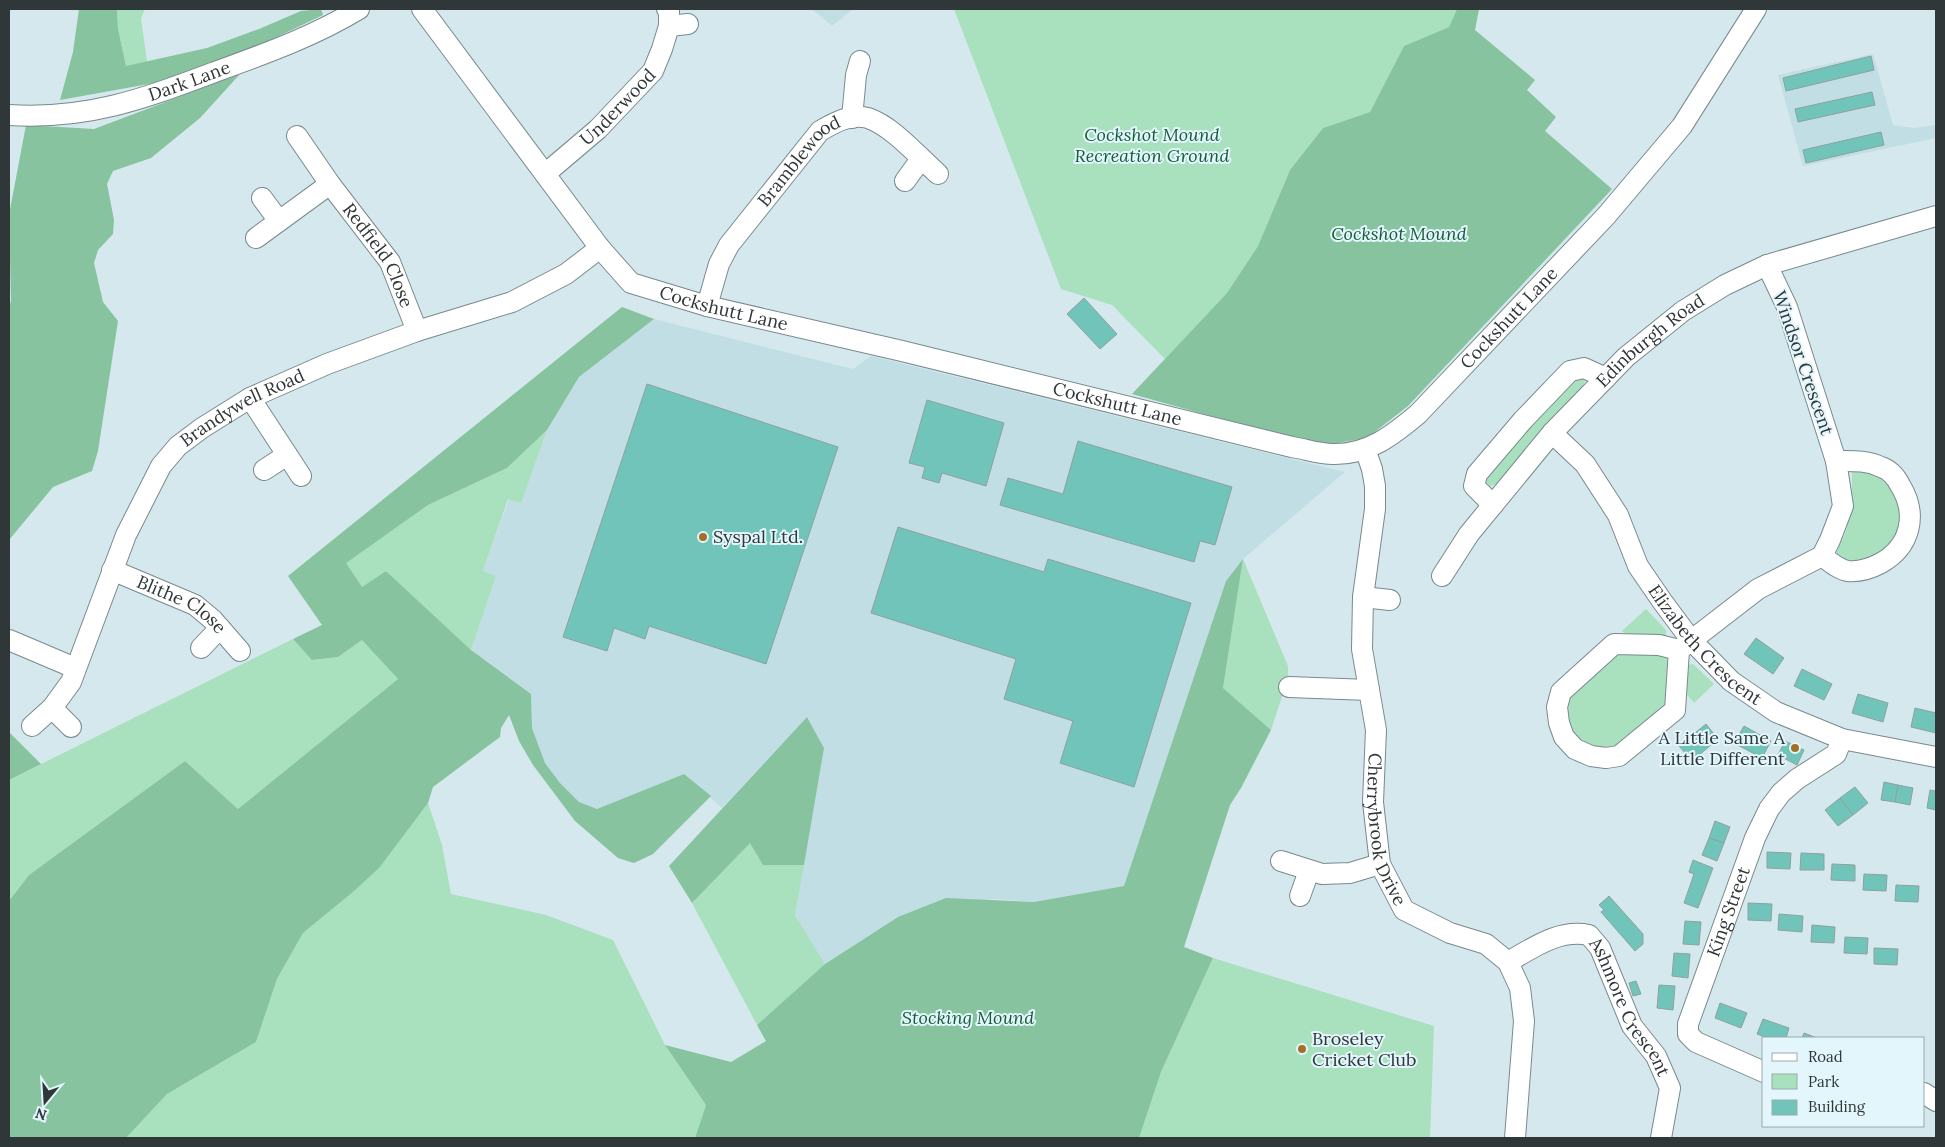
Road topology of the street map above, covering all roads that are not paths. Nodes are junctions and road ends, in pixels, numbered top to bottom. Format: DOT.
graph roads {
  1 [pos="359,9"];
  2 [pos="422,9"];
  3 [pos="1756,9"];
  4 [pos="675,20"];
  5 [pos="860,61"];
  6 [pos="9,115"];
  7 [pos="852,118"];
  8 [pos="297,136"];
  9 [pos="921,159"];
  10 [pos="546,174"];
  11 [pos="938,174"];
  12 [pos="905,181"];
  13 [pos="330,184"];
  14 [pos="262,198"];
  15 [pos="1936,216"];
  16 [pos="279,221"];
  17 [pos="256,238"];
  18 [pos="600,248"];
  19 [pos="1767,265"];
  20 [pos="707,306"];
  21 [pos="417,331"];
  22 [pos="1606,378"];
  23 [pos="250,398"];
  24 [pos="1552,433"];
  25 [pos="1365,449"];
  26 [pos="287,455"];
  27 [pos="1836,461"];
  28 [pos="264,470"];
  29 [pos="301,476"];
  30 [pos="1493,505"];
  31 [pos="1822,556"];
  32 [pos="112,570"];
  33 [pos="1442,576"];
  34 [pos="1363,597"];
  35 [pos="1390,600"];
  36 [pos="220,628"];
  37 [pos="9,640"];
  38 [pos="1685,645"];
  39 [pos="201,648"];
  40 [pos="240,651"];
  41 [pos="76,668"];
  42 [pos="1290,687"];
  43 [pos="1369,690"];
  44 [pos="52,708"];
  45 [pos="32,726"];
  46 [pos="71,726"];
  47 [pos="1842,739"];
  48 [pos="1936,757"];
  49 [pos="1281,861"];
  50 [pos="1380,864"];
  51 [pos="1309,871"];
  52 [pos="1300,896"];
  53 [pos="1508,962"];
  54 [pos="1762,1071"];
  55 [pos="1925,1094"];
  56 [pos="1936,1101"];
  57 [pos="1515,1138"];
  58 [pos="1661,1138"];
  1 -- 6 [label="street, Dark Lane"];
  2 -- 10 [label="street, Cockshutt Lane"];
  3 -- 25 [label="street, Cockshutt Lane"];
  4 -- 10 [label="street, Underwood"];
  5 -- 7 [label="street"];
  7 -- 9 [label="street, Bramblewood"];
  7 -- 20 [label="street, Bramblewood"];
  8 -- 13 [label="street, Redfield Close"];
  9 -- 11 [label="street, Bramblewood"];
  9 -- 12 [label="street"];
  10 -- 18 [label="street, Cockshutt Lane"];
  13 -- 16 [label="street, Redfield Close"];
  13 -- 21 [label="street, Redfield Close"];
  14 -- 16 [label="street"];
  15 -- 19 [label="street, Edinburgh Road"];
  16 -- 17 [label="street, Redfield Close"];
  18 -- 20 [label="street, Cockshutt Lane"];
  18 -- 21 [label="street, Brandywell Road"];
  19 -- 22 [label="street, Edinburgh Road"];
  19 -- 27 [label="street, Windsor Crescent"];
  20 -- 25 [label="street, Cockshutt Lane"];
  21 -- 23 [label="street, Brandywell Road"];
  22 -- 24 [label="street, Edinburgh Road"];
  22 -- 30 [label="street"];
  23 -- 26 [label="street"];
  23 -- 32 [label="street, Brandywell Road"];
  24 -- 30 [label="street, Edinburgh Road"];
  24 -- 38 [label="street, Elizabeth Crescent"];
  25 -- 34 [label="street, Cherrybrook Drive"];
  26 -- 28 [label="street"];
  26 -- 29 [label="street"];
  27 -- 31 [label="street, Windsor Crescent"];
  27 -- 31 [label="street"];
  30 -- 33 [label="street, Edinburgh Road"];
  31 -- 38 [label="street"];
  32 -- 36 [label="street, Blithe Close"];
  32 -- 41 [label="street, Brandywell Road"];
  34 -- 35 [label="street"];
  34 -- 43 [label="street, Cherrybrook Drive"];
  36 -- 39 [label="street"];
  36 -- 40 [label="street, Blithe Close"];
  37 -- 41 [label="street"];
  38 -- 38 [label="street"];
  38 -- 47 [label="street, Elizabeth Crescent"];
  41 -- 44 [label="street, Brandywell Road"];
  42 -- 43 [label="street"];
  43 -- 50 [label="street, Cherrybrook Drive"];
  44 -- 45 [label="street, Brandywell Road"];
  44 -- 46 [label="street"];
  47 -- 48 [label="street, Elizabeth Crescent"];
  47 -- 54 [label="street, King Street"];
  49 -- 51 [label="street"];
  50 -- 51 [label="street"];
  50 -- 53 [label="street, Cherrybrook Drive"];
  51 -- 52 [label="street"];
  53 -- 57 [label="street, Cherrybrook Drive"];
  53 -- 58 [label="street, Ashmore Crescent"];
  55 -- 56 [label="street"];
}
